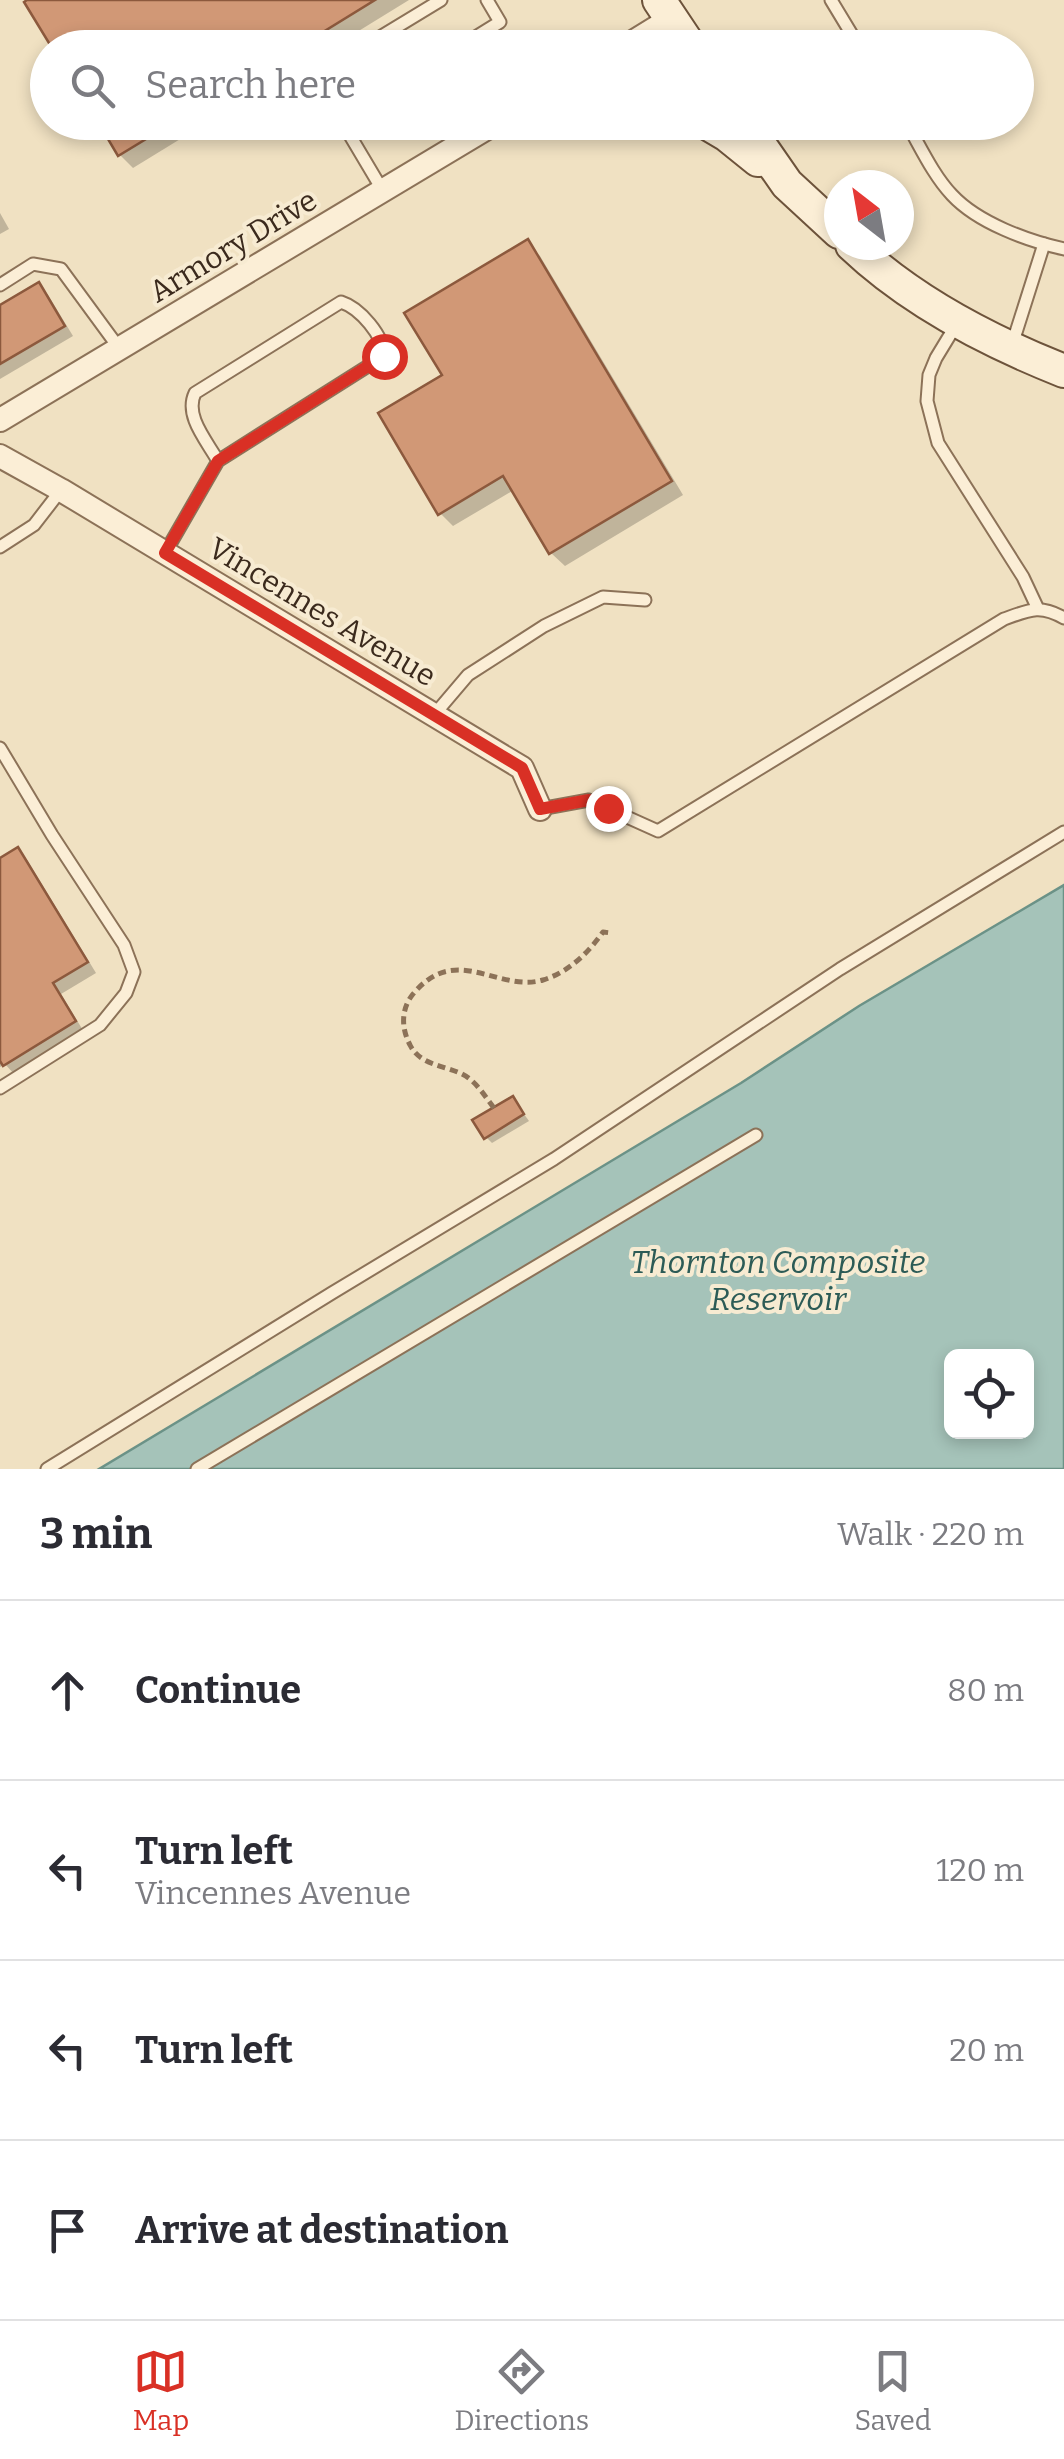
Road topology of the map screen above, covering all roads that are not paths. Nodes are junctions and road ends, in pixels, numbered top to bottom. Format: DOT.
graph roads {
  1 [pos="441,0"];
  2 [pos="487,0"];
  3 [pos="830,0"];
  4 [pos="665,10"];
  5 [pos="392,30"];
  6 [pos="487,30"];
  7 [pos="643,30"];
  8 [pos="849,30"];
  9 [pos="353,140"];
  10 [pos="468,140"];
  11 [pos="733,140"];
  12 [pos="757,140"];
  13 [pos="917,140"];
  14 [pos="788,184"];
  15 [pos="383,191"];
  16 [pos="824,218"];
  17 [pos="1044,244"];
  18 [pos="1064,249"];
  19 [pos="868,260"];
  20 [pos="0,285"];
  21 [pos="958,322"];
  22 [pos="119,349"];
  23 [pos="1010,350"];
  24 [pos="1064,371"];
  25 [pos="0,420"];
  26 [pos="0,456"];
  27 [pos="218,461"];
  28 [pos="61,490"];
  29 [pos="0,547"];
  30 [pos="165,553"];
  31 [pos="645,600"];
  32 [pos="1038,609"];
  33 [pos="1064,618"];
  34 [pos="434,715"];
  35 [pos="0,748"];
  36 [pos="540,809"];
  37 [pos="1064,832"];
  38 [pos="0,1088"];
  39 [pos="756,1135"];
  40 [pos="48,1469"];
  41 [pos="197,1469"];
  1 -- 5 [label="lane"];
  2 -- 6 [label="lane"];
  3 -- 8 [label="lane"];
  4 -- 7 [label="street"];
  9 -- 15 [label="lane"];
  10 -- 15 [label="street, Armory Drive"];
  11 -- 14 [label="street"];
  12 -- 14 [label="street"];
  13 -- 17 [label="lane"];
  14 -- 16 [label="street"];
  15 -- 22 [label="street, Armory Drive"];
  17 -- 18 [label="lane"];
  17 -- 23 [label="lane"];
  19 -- 21 [label="street"];
  20 -- 22 [label="lane"];
  21 -- 23 [label="street"];
  21 -- 32 [label="lane"];
  22 -- 25 [label="street, Armory Drive"];
  23 -- 24 [label="street"];
  26 -- 28 [label="street, Vincennes Avenue"];
  27 -- 27 [label="lane"];
  27 -- 30 [label="lane"];
  28 -- 29 [label="lane"];
  28 -- 30 [label="street, Vincennes Avenue"];
  30 -- 34 [label="street, Vincennes Avenue"];
  31 -- 34 [label="lane"];
  32 -- 33 [label="lane"];
  32 -- 36 [label="lane"];
  34 -- 36 [label="street, Vincennes Avenue"];
  35 -- 38 [label="lane"];
  37 -- 40 [label="lane"];
  39 -- 41 [label="lane"];
}
